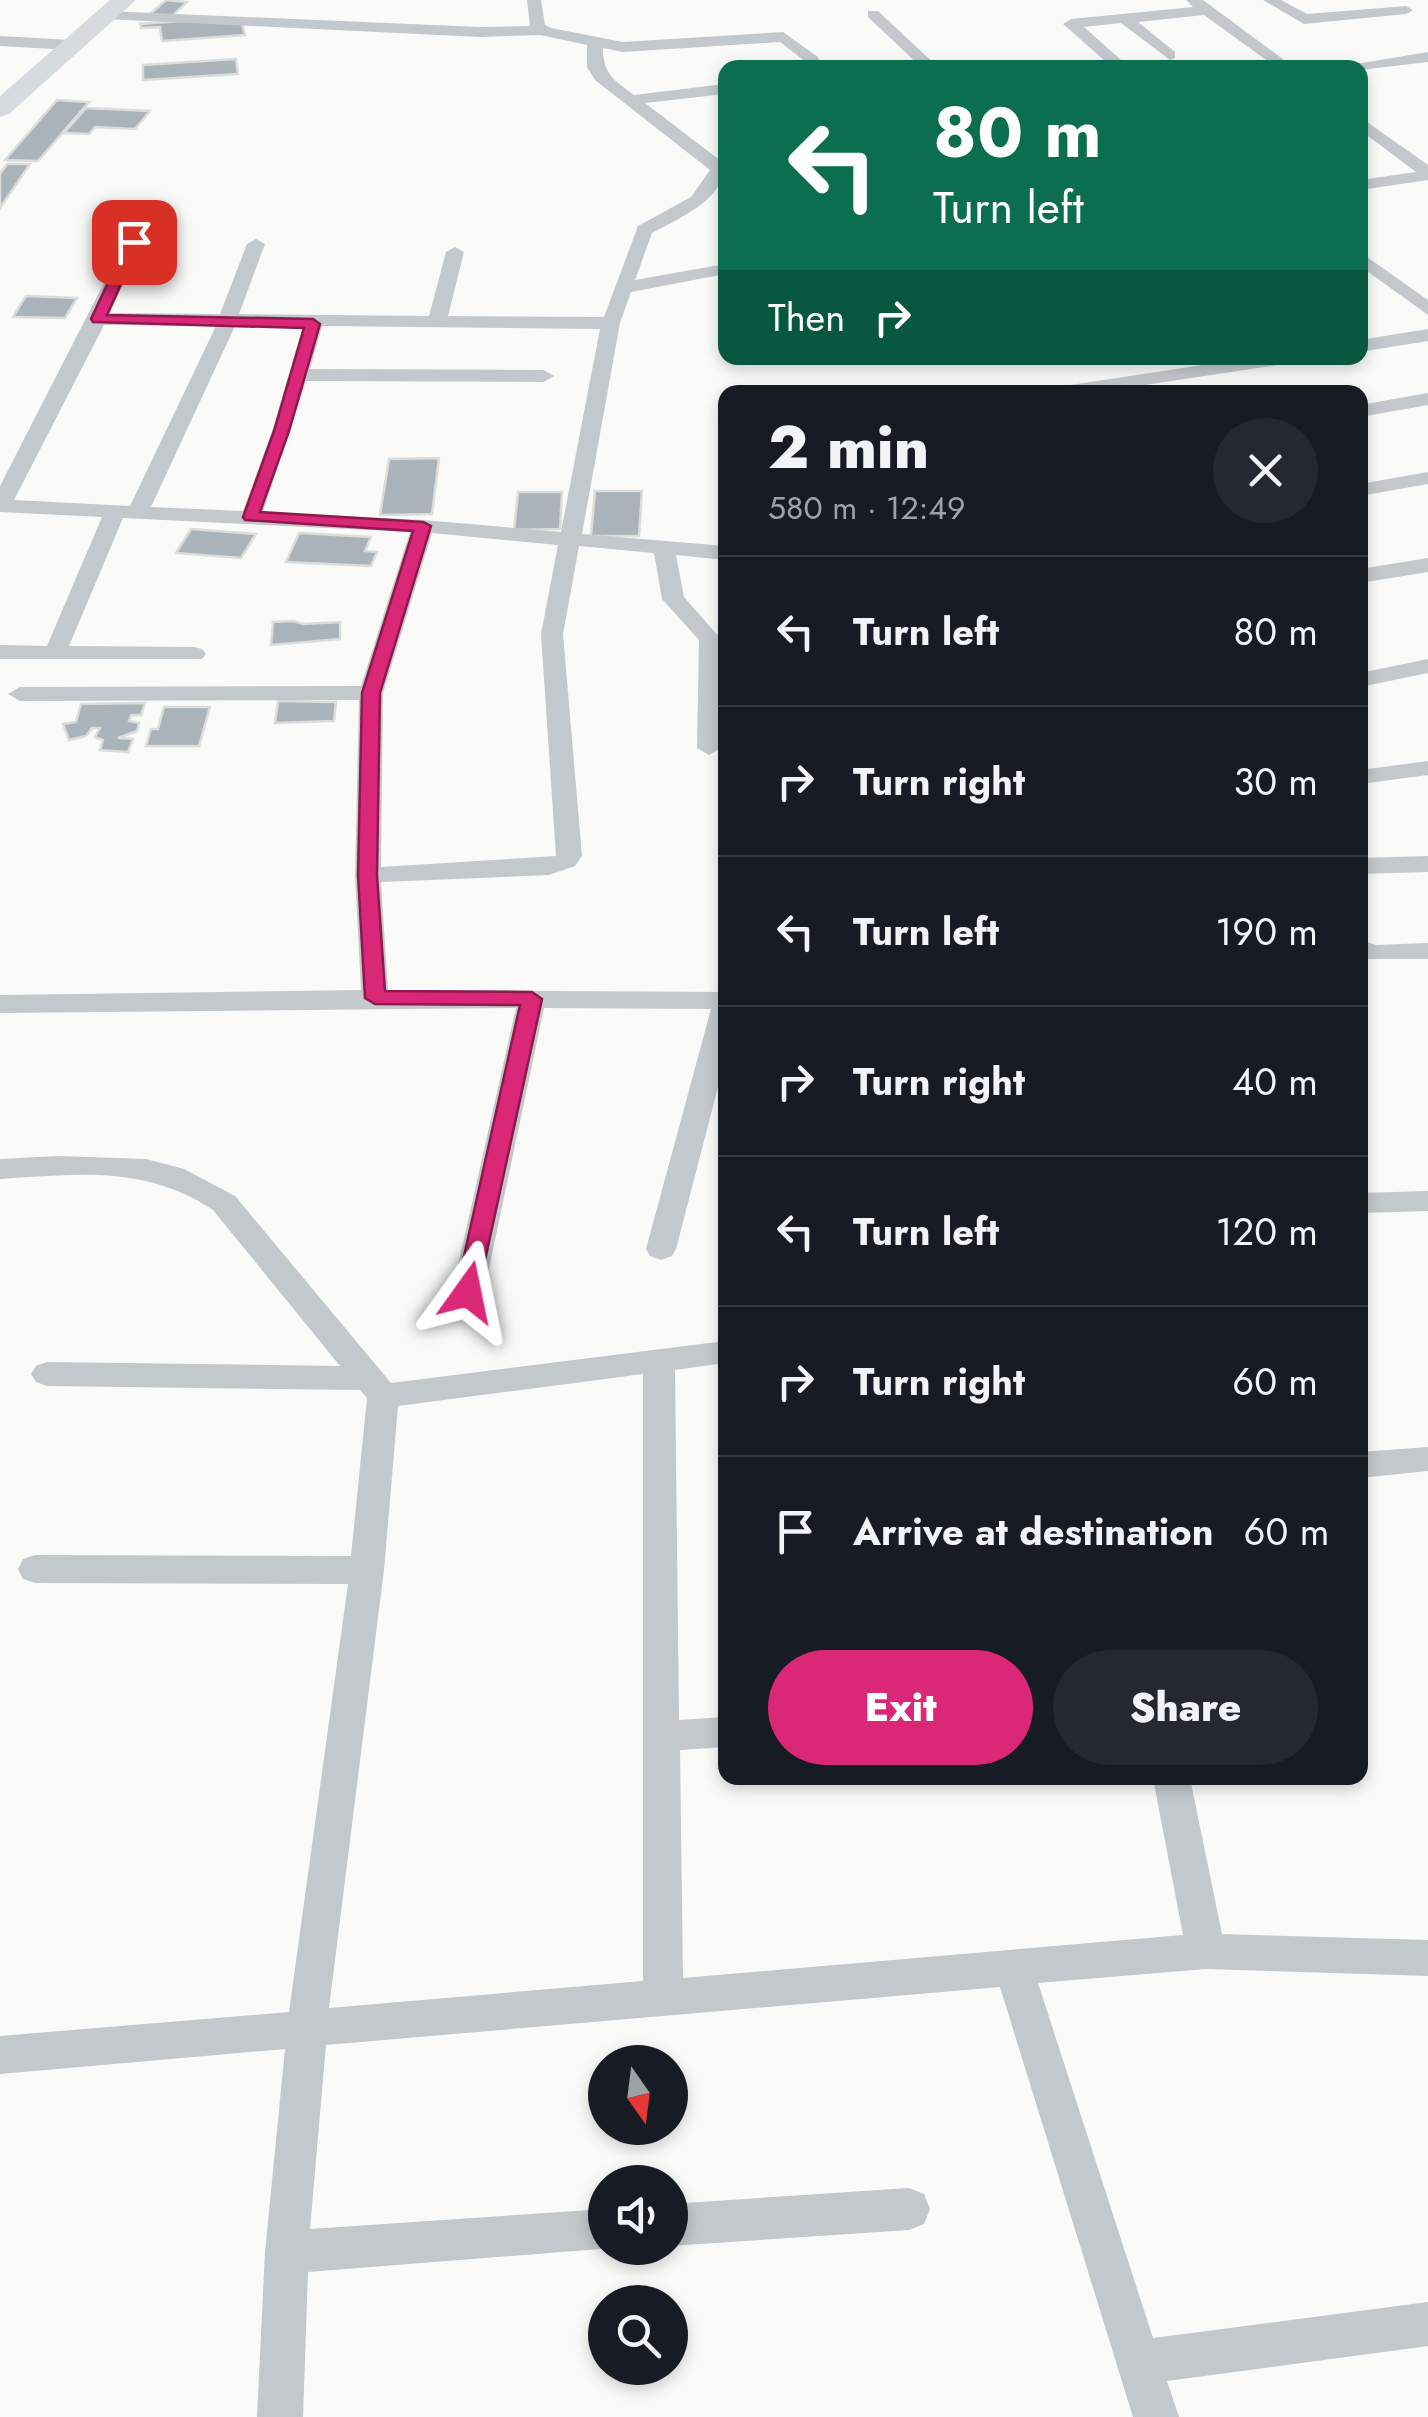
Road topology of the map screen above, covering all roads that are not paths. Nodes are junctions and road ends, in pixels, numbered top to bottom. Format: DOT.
graph roads {
  1 [pos="534,0"];
  2 [pos="1270,0"];
  3 [pos="1200,5"];
  4 [pos="115,8"];
  5 [pos="1405,10"];
  6 [pos="873,14"];
  7 [pos="1125,19"];
  8 [pos="542,30"];
  9 [pos="0,41"];
  10 [pos="595,44"];
  11 [pos="71,45"];
  12 [pos="1170,55"];
  13 [pos="1428,57"];
  14 [pos="813,60"];
  15 [pos="923,60"];
  16 [pos="1114,60"];
  17 [pos="1277,60"];
  18 [pos="1368,64"];
  19 [pos="718,90"];
  20 [pos="632,100"];
  21 [pos="0,110"];
  22 [pos="1368,129"];
  23 [pos="718,165"];
  24 [pos="1428,174"];
  25 [pos="718,177"];
  26 [pos="1397,179"];
  27 [pos="1368,184"];
  28 [pos="1428,201"];
  29 [pos="134,242"];
  30 [pos="256,244"];
  31 [pos="456,252"];
  32 [pos="1368,266"];
  33 [pos="718,270"];
  34 [pos="622,288"];
  35 [pos="1424,301"];
  36 [pos="98,319"];
  37 [pos="228,322"];
  38 [pos="437,323"];
  39 [pos="611,323"];
  40 [pos="313,324"];
  41 [pos="1428,335"];
  42 [pos="1368,345"];
  43 [pos="1238,365"];
  44 [pos="298,375"];
  45 [pos="544,376"];
  46 [pos="1109,385"];
  47 [pos="1428,399"];
  48 [pos="1368,409"];
  49 [pos="1428,478"];
  50 [pos="1368,489"];
  51 [pos="0,506"];
  52 [pos="127,512"];
  53 [pos="251,517"];
  54 [pos="423,526"];
  55 [pos="568,538"];
  56 [pos="664,548"];
  57 [pos="718,552"];
  58 [pos="1428,565"];
  59 [pos="1368,575"];
  60 [pos="0,652"];
  61 [pos="55,653"];
  62 [pos="194,654"];
  63 [pos="1428,666"];
  64 [pos="1368,678"];
  65 [pos="371,693"];
  66 [pos="20,694"];
  67 [pos="709,748"];
  68 [pos="1428,768"];
  69 [pos="1368,776"];
  70 [pos="1428,864"];
  71 [pos="1368,866"];
  72 [pos="368,875"];
  73 [pos="1368,951"];
  74 [pos="1428,951"];
  75 [pos="375,998"];
  76 [pos="532,999"];
  77 [pos="0,1004"];
  78 [pos="718,1004"];
  79 [pos="718,1031"];
  80 [pos="0,1169"];
  81 [pos="1428,1202"];
  82 [pos="1368,1203"];
  83 [pos="661,1249"];
  84 [pos="468,1292"];
  85 [pos="718,1353"];
  86 [pos="659,1360"];
  87 [pos="47,1374"];
  88 [pos="376,1387"];
  89 [pos="1428,1458"];
  90 [pos="1368,1464"];
  91 [pos="34,1569"];
  92 [pos="367,1570"];
  93 [pos="718,1732"];
  94 [pos="659,1736"];
  95 [pos="1172,1785"];
  96 [pos="1206,1951"];
  97 [pos="1428,1958"];
  98 [pos="1014,1969"];
  99 [pos="663,1996"];
  100 [pos="306,2026"];
  101 [pos="0,2054"];
  102 [pos="909,2209"];
  103 [pos="688,2225"];
  104 [pos="588,2231"];
  105 [pos="286,2252"];
  106 [pos="1428,2324"];
  107 [pos="1139,2362"];
  108 [pos="280,2417"];
  109 [pos="1156,2417"];
  1 -- 8 [label="street"];
  2 -- 5 [label="street"];
  3 -- 7 [label="street"];
  3 -- 17 [label="street"];
  4 -- 8 [label="street"];
  4 -- 11 [label="main road"];
  6 -- 15 [label="street"];
  7 -- 12 [label="street"];
  7 -- 16 [label="street"];
  8 -- 10 [label="street"];
  9 -- 11 [label="street"];
  10 -- 14 [label="street"];
  10 -- 20 [label="street"];
  11 -- 21 [label="main road"];
  13 -- 18 [label="street"];
  19 -- 20 [label="street"];
  20 -- 23 [label="street"];
  22 -- 24 [label="street"];
  24 -- 26 [label="street"];
  25 -- 34 [label="street"];
  26 -- 27 [label="street"];
  26 -- 28 [label="street"];
  29 -- 36 [label="street"];
  30 -- 37 [label="street"];
  31 -- 38 [label="street"];
  32 -- 35 [label="street"];
  33 -- 34 [label="street"];
  34 -- 39 [label="street"];
  36 -- 37 [label="street"];
  36 -- 51 [label="street"];
  37 -- 40 [label="street"];
  37 -- 52 [label="street"];
  38 -- 39 [label="street"];
  38 -- 40 [label="street"];
  39 -- 55 [label="street"];
  40 -- 44 [label="street"];
  41 -- 42 [label="street"];
  43 -- 46 [label="street"];
  44 -- 45 [label="street"];
  44 -- 53 [label="street"];
  47 -- 48 [label="street"];
  49 -- 50 [label="street"];
  51 -- 52 [label="street"];
  52 -- 53 [label="street"];
  52 -- 61 [label="street"];
  53 -- 54 [label="street"];
  54 -- 55 [label="street"];
  54 -- 65 [label="street"];
  55 -- 56 [label="street"];
  55 -- 72 [label="street"];
  56 -- 57 [label="street"];
  56 -- 67 [label="street"];
  58 -- 59 [label="street"];
  60 -- 61 [label="street"];
  61 -- 62 [label="street"];
  63 -- 64 [label="street"];
  65 -- 66 [label="street"];
  65 -- 72 [label="street"];
  68 -- 69 [label="street"];
  70 -- 71 [label="street"];
  72 -- 75 [label="street"];
  73 -- 74 [label="street"];
  75 -- 76 [label="street"];
  75 -- 77 [label="street"];
  76 -- 78 [label="street"];
  76 -- 84 [label="street"];
  79 -- 83 [label="street"];
  80 -- 88 [label="street"];
  81 -- 82 [label="street"];
  85 -- 86 [label="street"];
  86 -- 88 [label="street"];
  86 -- 94 [label="street"];
  87 -- 88 [label="street"];
  88 -- 92 [label="street"];
  89 -- 90 [label="street"];
  91 -- 92 [label="street"];
  92 -- 100 [label="street"];
  93 -- 94 [label="street"];
  94 -- 99 [label="street"];
  95 -- 96 [label="street"];
  96 -- 97 [label="street"];
  96 -- 98 [label="street"];
  98 -- 99 [label="street"];
  98 -- 107 [label="street"];
  99 -- 100 [label="street"];
  100 -- 101 [label="street"];
  100 -- 105 [label="street"];
  102 -- 103 [label="street"];
  104 -- 105 [label="street"];
  105 -- 108 [label="street"];
  106 -- 107 [label="street"];
  107 -- 109 [label="street"];
}
